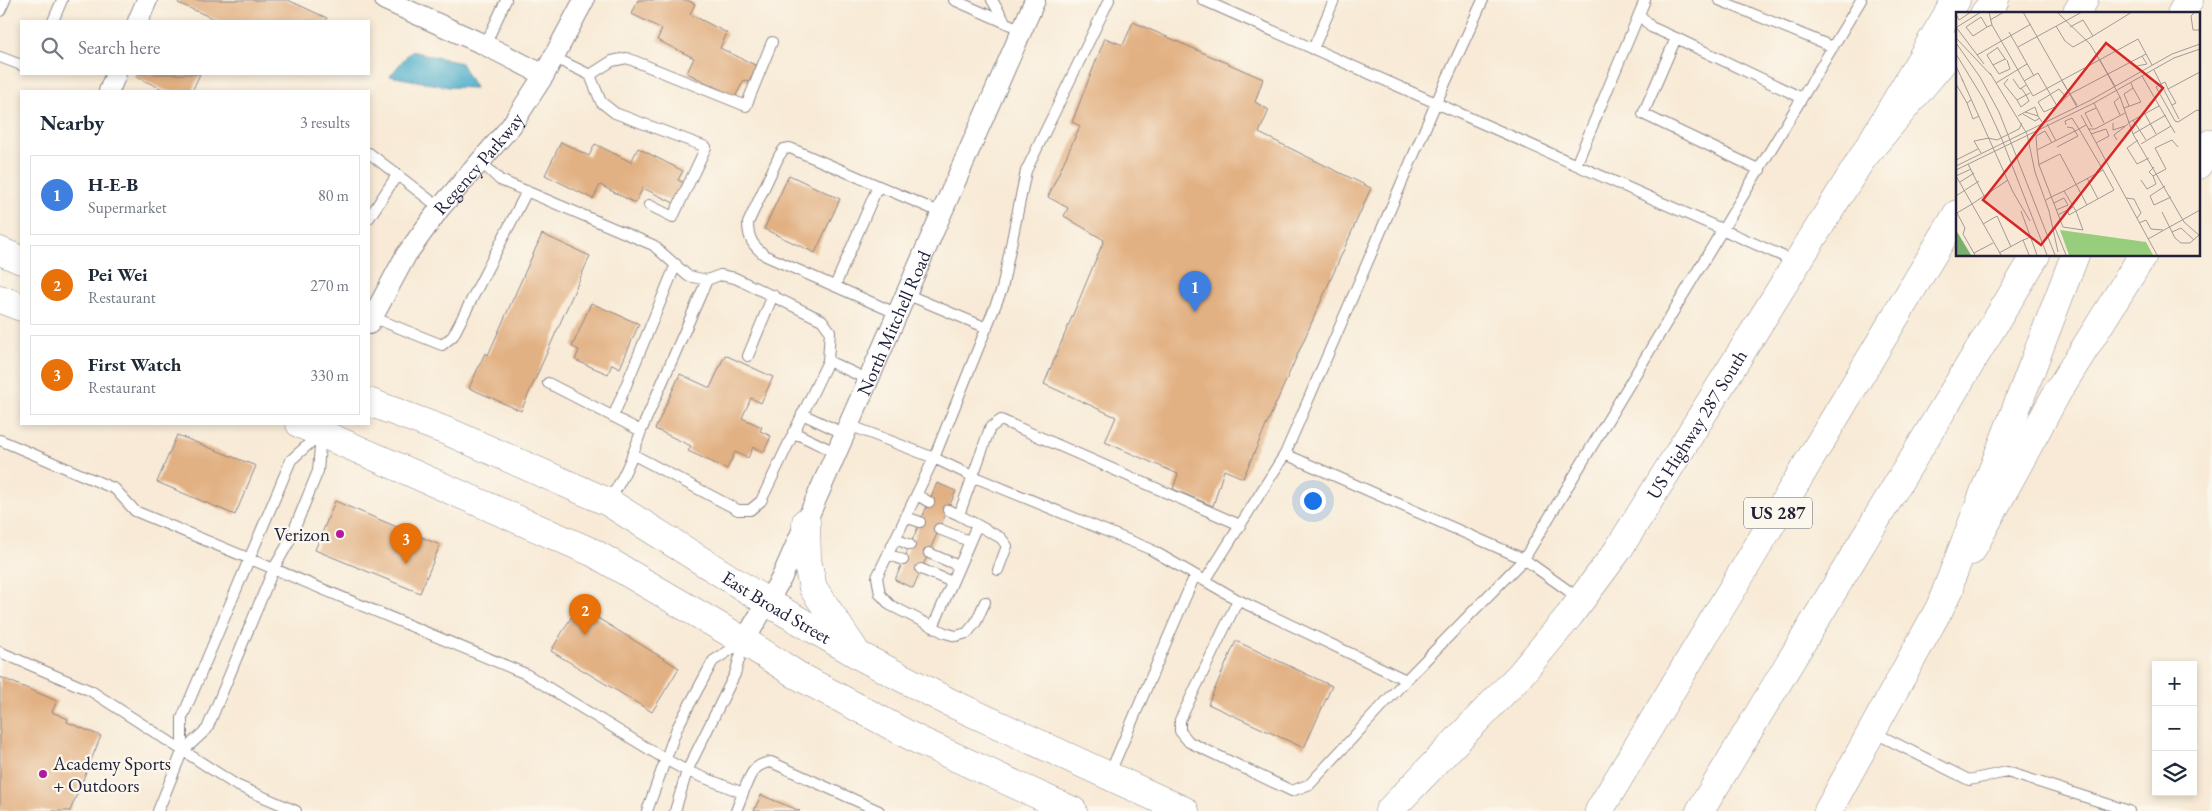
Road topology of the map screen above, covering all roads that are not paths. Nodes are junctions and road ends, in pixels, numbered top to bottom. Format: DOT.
graph roads {
  1 [pos="5,0"];
  2 [pos="62,0"];
  3 [pos="147,0"];
  4 [pos="385,0"];
  5 [pos="506,0"];
  6 [pos="584,0"];
  7 [pos="954,0"];
  8 [pos="992,0"];
  9 [pos="1035,0"];
  10 [pos="1109,0"];
  11 [pos="1202,0"];
  12 [pos="1334,0"];
  13 [pos="1483,0"];
  14 [pos="1645,0"];
  15 [pos="1719,0"];
  16 [pos="1861,0"];
  17 [pos="1956,0"];
  18 [pos="1995,0"];
  19 [pos="2084,0"];
  20 [pos="2189,0"];
  21 [pos="1732,2"];
  22 [pos="0,11"];
  23 [pos="1986,12"];
  24 [pos="2077,12"];
  25 [pos="2182,12"];
  26 [pos="1639,14"];
  27 [pos="53,20"];
  28 [pos="138,20"];
  29 [pos="1014,26"];
  30 [pos="1676,38"];
  31 [pos="772,42"];
  32 [pos="485,45"];
  33 [pos="1833,47"];
  34 [pos="1956,47"];
  35 [pos="1313,49"];
  36 [pos="0,57"];
  37 [pos="553,57"];
  38 [pos="20,65"];
  39 [pos="116,75"];
  40 [pos="544,75"];
  41 [pos="590,75"];
  42 [pos="109,90"];
  43 [pos="1802,98"];
  44 [pos="1436,103"];
  45 [pos="2212,143"];
  46 [pos="370,153"];
  47 [pos="1861,160"];
  48 [pos="480,161"];
  49 [pos="2200,162"];
  50 [pos="1576,165"];
  51 [pos="1760,170"];
  52 [pos="397,175"];
  53 [pos="878,186"];
  54 [pos="527,191"];
  55 [pos="649,205"];
  56 [pos="440,208"];
  57 [pos="942,213"];
  58 [pos="370,216"];
  59 [pos="1956,216"];
  60 [pos="1724,229"];
  61 [pos="0,251"];
  62 [pos="2035,256"];
  63 [pos="2075,256"];
  64 [pos="2141,256"];
  65 [pos="20,260"];
  66 [pos="1797,263"];
  67 [pos="676,264"];
  68 [pos="707,280"];
  69 [pos="835,286"];
  70 [pos="906,294"];
  71 [pos="773,295"];
  72 [pos="0,298"];
  73 [pos="20,307"];
  74 [pos="898,314"];
  75 [pos="370,320"];
  76 [pos="987,328"];
  77 [pos="748,356"];
  78 [pos="828,361"];
  79 [pos="869,380"];
  80 [pos="548,383"];
  81 [pos="370,402"];
  82 [pos="802,414"];
  83 [pos="613,417"];
  84 [pos="315,427"];
  85 [pos="847,429"];
  86 [pos="641,431"];
  87 [pos="793,432"];
  88 [pos="0,440"];
  89 [pos="837,453"];
  90 [pos="1285,454"];
  91 [pos="634,455"];
  92 [pos="934,458"];
  93 [pos="972,476"];
  94 [pos="917,495"];
  95 [pos="608,502"];
  96 [pos="930,502"];
  97 [pos="948,510"];
  98 [pos="959,515"];
  99 [pos="906,517"];
  100 [pos="806,522"];
  101 [pos="920,522"];
  102 [pos="977,525"];
  103 [pos="1240,525"];
  104 [pos="939,529"];
  105 [pos="896,539"];
  106 [pos="970,542"];
  107 [pos="910,545"];
  108 [pos="929,553"];
  109 [pos="888,554"];
  110 [pos="249,558"];
  111 [pos="1524,559"];
  112 [pos="903,560"];
  113 [pos="959,566"];
  114 [pos="274,568"];
  115 [pos="922,569"];
  116 [pos="998,570"];
  117 [pos="1195,575"];
  118 [pos="1205,581"];
  119 [pos="952,582"];
  120 [pos="1238,600"];
  121 [pos="1581,600"];
  122 [pos="767,602"];
  123 [pos="985,602"];
  124 [pos="1939,610"];
  125 [pos="933,627"];
  126 [pos="744,641"];
  127 [pos="0,652"];
  128 [pos="860,656"];
  129 [pos="1406,680"];
  130 [pos="1871,731"];
  131 [pos="182,752"];
  132 [pos="664,759"];
  133 [pos="687,770"];
  134 [pos="1109,776"];
  135 [pos="743,793"];
  136 [pos="863,807"];
  137 [pos="158,811"];
  138 [pos="296,811"];
  139 [pos="647,811"];
  140 [pos="675,811"];
  141 [pos="736,811"];
  142 [pos="881,811"];
  143 [pos="1073,811"];
  144 [pos="1185,811"];
  145 [pos="1389,811"];
  146 [pos="1599,811"];
  147 [pos="1700,811"];
  148 [pos="1828,811"];
  149 [pos="2129,811"];
  1 -- 22 [label="lane"];
  2 -- 27 [label="lane"];
  3 -- 28 [label="street"];
  4 -- 32 [label="street"];
  5 -- 32 [label="lane"];
  6 -- 37 [label="street, Regency Parkway"];
  7 -- 29 [label="lane"];
  8 -- 29 [label="lane"];
  9 -- 29 [label="street, North Mitchell Road"];
  10 -- 76 [label="lane"];
  11 -- 35 [label="lane"];
  12 -- 35 [label="lane"];
  13 -- 44 [label="lane"];
  14 -- 26 [label="lane"];
  15 -- 21 [label="lane"];
  16 -- 33 [label="lane"];
  17 -- 47 [label="main road, US Highway 287 South"];
  18 -- 23 [label="main road"];
  19 -- 24 [label="main road"];
  20 -- 25 [label="main road"];
  21 -- 33 [label="lane"];
  26 -- 30 [label="lane"];
  26 -- 50 [label="lane"];
  29 -- 57 [label="street, North Mitchell Road"];
  30 -- 43 [label="lane"];
  30 -- 51 [label="lane"];
  31 -- 41 [label="lane"];
  32 -- 40 [label="street"];
  33 -- 43 [label="lane"];
  34 -- 47 [label="main road"];
  35 -- 44 [label="lane"];
  36 -- 38 [label="lane"];
  37 -- 40 [label="street, Regency Parkway"];
  37 -- 41 [label="lane"];
  39 -- 42 [label="street"];
  40 -- 48 [label="street, Regency Parkway"];
  41 -- 55 [label="lane"];
  43 -- 51 [label="lane"];
  44 -- 50 [label="lane"];
  44 -- 90 [label="lane"];
  45 -- 49 [label="main road"];
  46 -- 52 [label="lane"];
  47 -- 66 [label="main road, US Highway 287 South"];
  48 -- 54 [label="lane"];
  48 -- 56 [label="street, Regency Parkway"];
  50 -- 60 [label="lane"];
  51 -- 60 [label="lane"];
  52 -- 56 [label="lane"];
  52 -- 58 [label="lane"];
  53 -- 57 [label="lane"];
  53 -- 69 [label="lane"];
  53 -- 69 [label="lane"];
  54 -- 67 [label="lane"];
  54 -- 75 [label="lane"];
  56 -- 75 [label="street, Regency Parkway"];
  57 -- 70 [label="street, North Mitchell Road"];
  59 -- 146 [label="main road, US 287"];
  60 -- 66 [label="lane"];
  60 -- 111 [label="lane"];
  61 -- 65 [label="main road"];
  62 -- 147 [label="main road"];
  63 -- 124 [label="main road"];
  64 -- 124 [label="main road"];
  66 -- 121 [label="main road, US Highway 287 South"];
  67 -- 68 [label="lane"];
  67 -- 83 [label="lane"];
  68 -- 71 [label="lane"];
  68 -- 86 [label="lane"];
  69 -- 74 [label="lane"];
  70 -- 74 [label="street, North Mitchell Road"];
  70 -- 76 [label="lane"];
  71 -- 77 [label="lane"];
  71 -- 78 [label="lane"];
  72 -- 73 [label="main road"];
  74 -- 79 [label="street, North Mitchell Road"];
  76 -- 92 [label="lane"];
  78 -- 79 [label="lane"];
  78 -- 82 [label="lane"];
  79 -- 85 [label="street, North Mitchell Road"];
  80 -- 83 [label="lane"];
  81 -- 95 [label="main road, East Broad Street"];
  82 -- 85 [label="lane"];
  82 -- 87 [label="lane"];
  83 -- 86 [label="lane"];
  84 -- 110 [label="lane"];
  84 -- 114 [label="lane"];
  84 -- 126 [label="main road"];
  85 -- 89 [label="street, North Mitchell Road"];
  85 -- 92 [label="lane"];
  86 -- 91 [label="lane"];
  87 -- 89 [label="lane"];
  87 -- 91 [label="lane"];
  88 -- 110 [label="lane"];
  89 -- 100 [label="street, North Mitchell Road"];
  90 -- 103 [label="lane"];
  90 -- 111 [label="lane"];
  91 -- 95 [label="lane"];
  92 -- 93 [label="lane"];
  92 -- 94 [label="lane"];
  93 -- 98 [label="lane"];
  93 -- 103 [label="lane"];
  93 -- 117 [label="lane"];
  94 -- 96 [label="lane"];
  94 -- 99 [label="lane"];
  95 -- 122 [label="main road, East Broad Street"];
  97 -- 98 [label="lane"];
  98 -- 102 [label="lane"];
  99 -- 101 [label="lane"];
  99 -- 105 [label="lane"];
  100 -- 122 [label="street, North Mitchell Road"];
  100 -- 128 [label="main road"];
  102 -- 106 [label="lane"];
  102 -- 116 [label="lane"];
  103 -- 118 [label="lane"];
  104 -- 106 [label="lane"];
  105 -- 107 [label="lane"];
  105 -- 109 [label="lane"];
  106 -- 113 [label="lane"];
  108 -- 113 [label="lane"];
  109 -- 112 [label="lane"];
  109 -- 125 [label="lane"];
  110 -- 114 [label="lane"];
  110 -- 131 [label="lane"];
  111 -- 121 [label="lane"];
  111 -- 129 [label="lane"];
  113 -- 119 [label="lane"];
  114 -- 131 [label="lane"];
  114 -- 132 [label="lane"];
  115 -- 119 [label="lane"];
  117 -- 118 [label="lane"];
  117 -- 134 [label="lane"];
  118 -- 120 [label="lane"];
  119 -- 125 [label="lane"];
  120 -- 129 [label="lane"];
  120 -- 129 [label="lane"];
  121 -- 145 [label="main road, US Highway 287 South"];
  122 -- 126 [label="street, North Mitchell Road"];
  122 -- 128 [label="main road, East Broad Street"];
  123 -- 125 [label="lane"];
  124 -- 130 [label="main road"];
  126 -- 132 [label="lane"];
  126 -- 133 [label="lane"];
  126 -- 143 [label="main road"];
  127 -- 131 [label="lane"];
  128 -- 134 [label="main road, East Broad Street"];
  130 -- 148 [label="main road"];
  130 -- 149 [label="lane"];
  131 -- 137 [label="lane"];
  131 -- 138 [label="lane"];
  132 -- 133 [label="lane"];
  132 -- 139 [label="lane"];
  133 -- 135 [label="lane"];
  133 -- 140 [label="lane"];
  134 -- 144 [label="main road, East Broad Street"];
  135 -- 136 [label="lane"];
  135 -- 141 [label="lane"];
  136 -- 142 [label="lane"];
}
